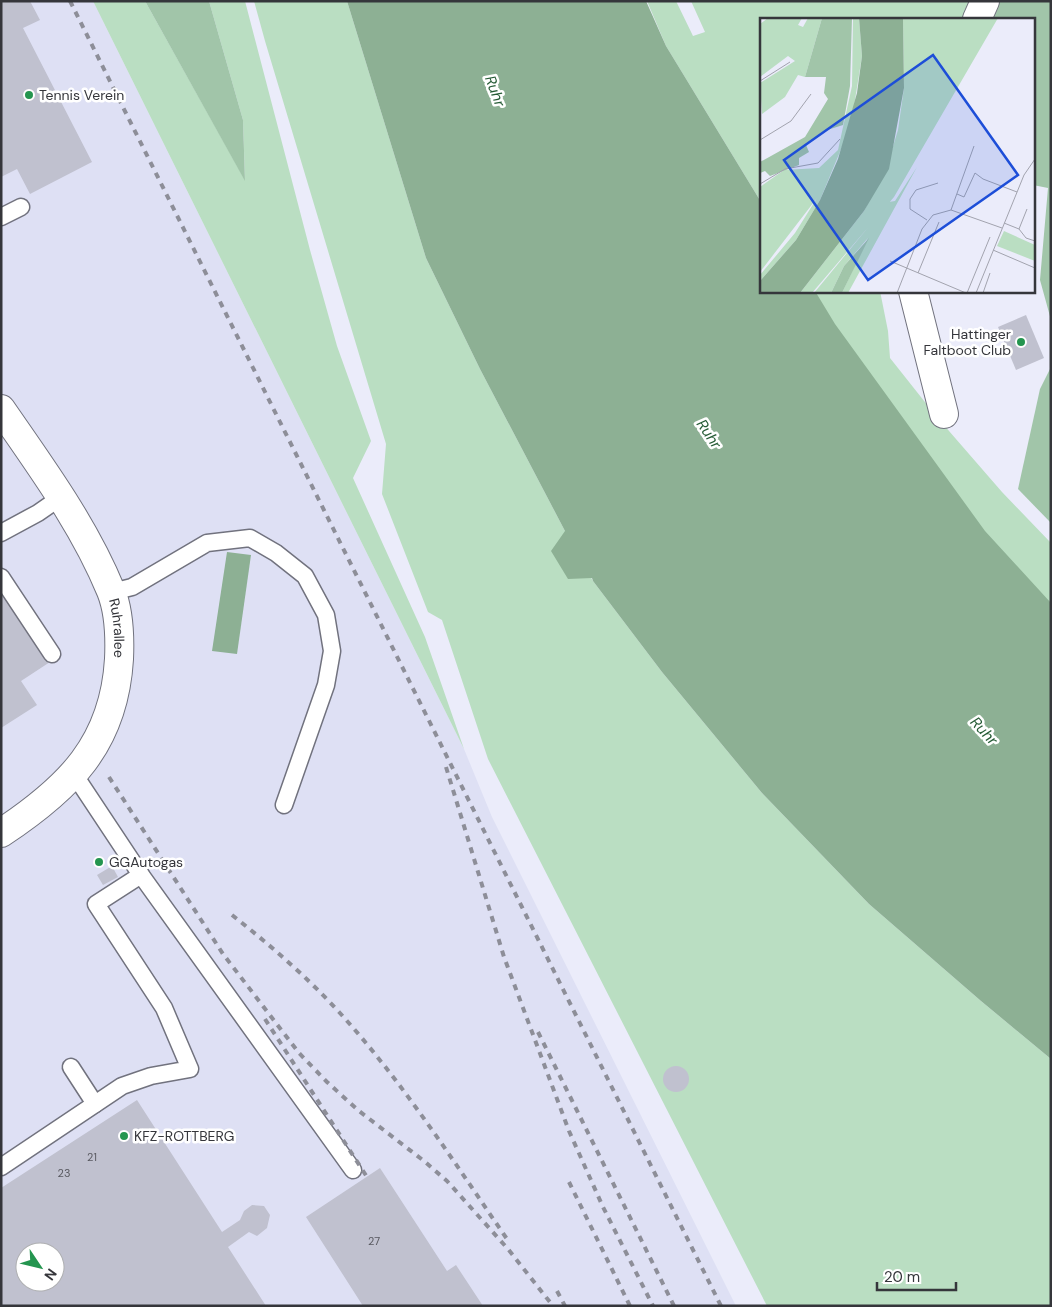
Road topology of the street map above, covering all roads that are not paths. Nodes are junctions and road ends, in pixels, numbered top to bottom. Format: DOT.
graph roads {
  1 [pos="985,1"];
  2 [pos="976,18"];
  3 [pos="21,206"];
  4 [pos="1,218"];
  5 [pos="913,292"];
  6 [pos="1,409"];
  7 [pos="944,414"];
  8 [pos="61,497"];
  9 [pos="1,533"];
  10 [pos="1,577"];
  11 [pos="112,592"];
  12 [pos="52,654"];
  13 [pos="74,774"];
  14 [pos="284,805"];
  15 [pos="1,833"];
  16 [pos="141,875"];
  17 [pos="71,1067"];
  18 [pos="95,1104"];
  19 [pos="1,1167"];
  20 [pos="353,1170"];
  1 -- 2 [label="street"];
  3 -- 4 [label="lane"];
  5 -- 7 [label="street"];
  6 -- 8 [label="street, Ruhrallee"];
  8 -- 9 [label="lane"];
  8 -- 11 [label="street, Ruhrallee"];
  10 -- 12 [label="lane"];
  11 -- 13 [label="street, Ruhrallee"];
  11 -- 14 [label="lane"];
  13 -- 15 [label="street, Ruhrallee"];
  13 -- 16 [label="lane"];
  16 -- 18 [label="lane"];
  16 -- 20 [label="lane"];
  17 -- 18 [label="lane"];
  18 -- 19 [label="lane"];
}
